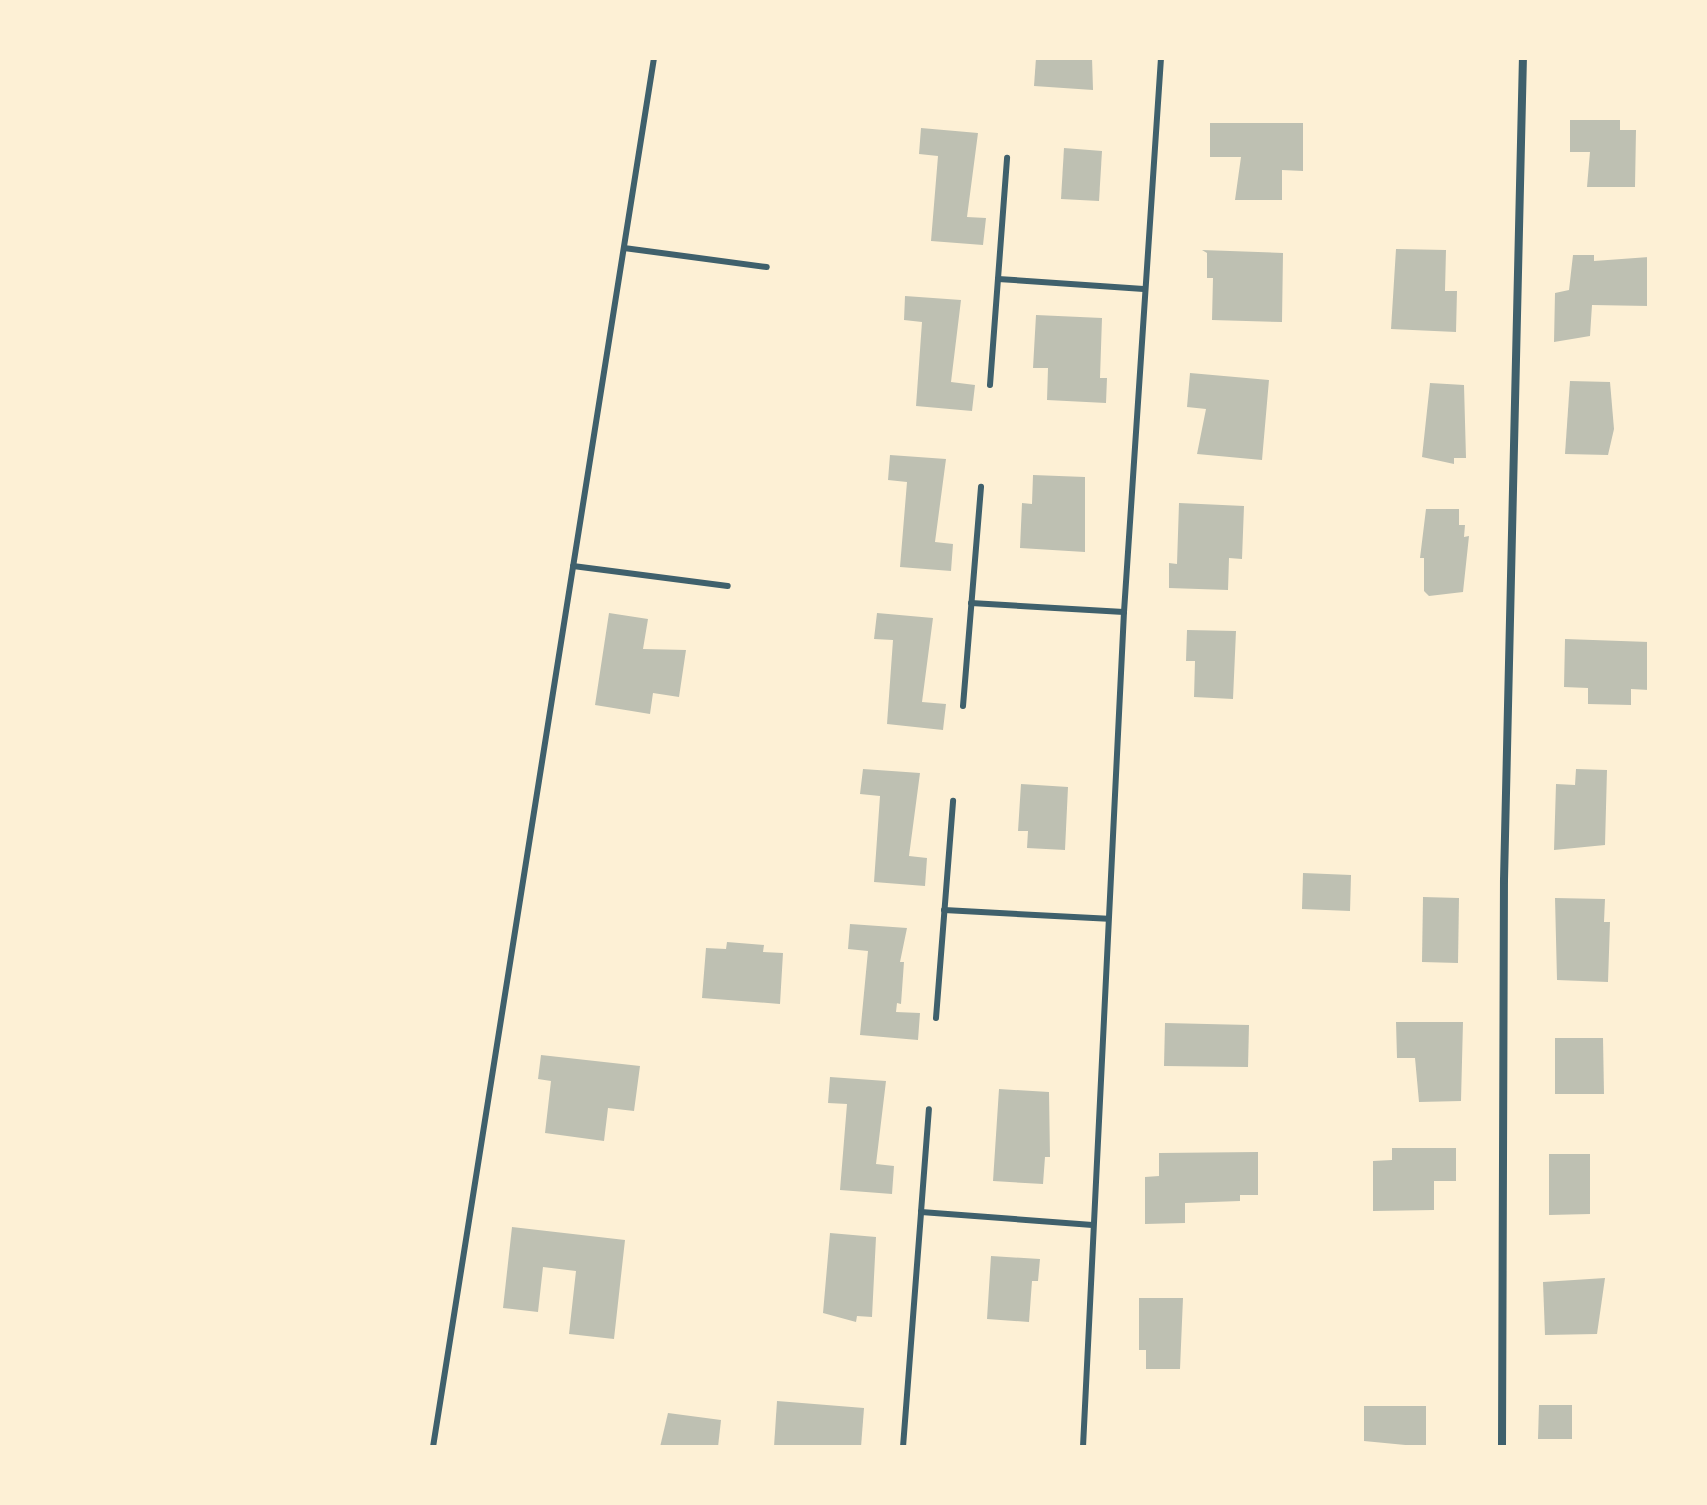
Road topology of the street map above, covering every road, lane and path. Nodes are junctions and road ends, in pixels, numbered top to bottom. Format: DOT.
graph roads {
  1 [pos="654,58"];
  2 [pos="1161,58"];
  3 [pos="1523,58"];
  4 [pos="1007,158"];
  5 [pos="624,248"];
  6 [pos="767,267"];
  7 [pos="998,279"];
  8 [pos="1144,289"];
  9 [pos="990,385"];
  10 [pos="981,487"];
  11 [pos="573,566"];
  12 [pos="728,586"];
  13 [pos="971,603"];
  14 [pos="1124,612"];
  15 [pos="963,706"];
  16 [pos="953,801"];
  17 [pos="944,910"];
  18 [pos="1108,919"];
  19 [pos="936,1018"];
  20 [pos="929,1109"];
  21 [pos="921,1212"];
  22 [pos="1093,1225"];
  23 [pos="433,1447"];
  24 [pos="903,1447"];
  25 [pos="1083,1447"];
  26 [pos="1502,1447"];
  1 -- 5 [label="lane"];
  2 -- 8 [label="lane"];
  3 -- 26 [label="street"];
  4 -- 7 [label="lane"];
  5 -- 6 [label="lane"];
  5 -- 11 [label="lane"];
  7 -- 8 [label="lane"];
  7 -- 9 [label="lane"];
  8 -- 14 [label="lane"];
  10 -- 13 [label="lane"];
  11 -- 12 [label="lane"];
  11 -- 23 [label="lane"];
  13 -- 14 [label="lane"];
  13 -- 15 [label="lane"];
  14 -- 18 [label="lane"];
  16 -- 17 [label="lane"];
  17 -- 18 [label="lane"];
  17 -- 19 [label="lane"];
  18 -- 22 [label="lane"];
  20 -- 21 [label="lane"];
  21 -- 22 [label="lane"];
  21 -- 24 [label="lane"];
  22 -- 25 [label="lane"];
}
